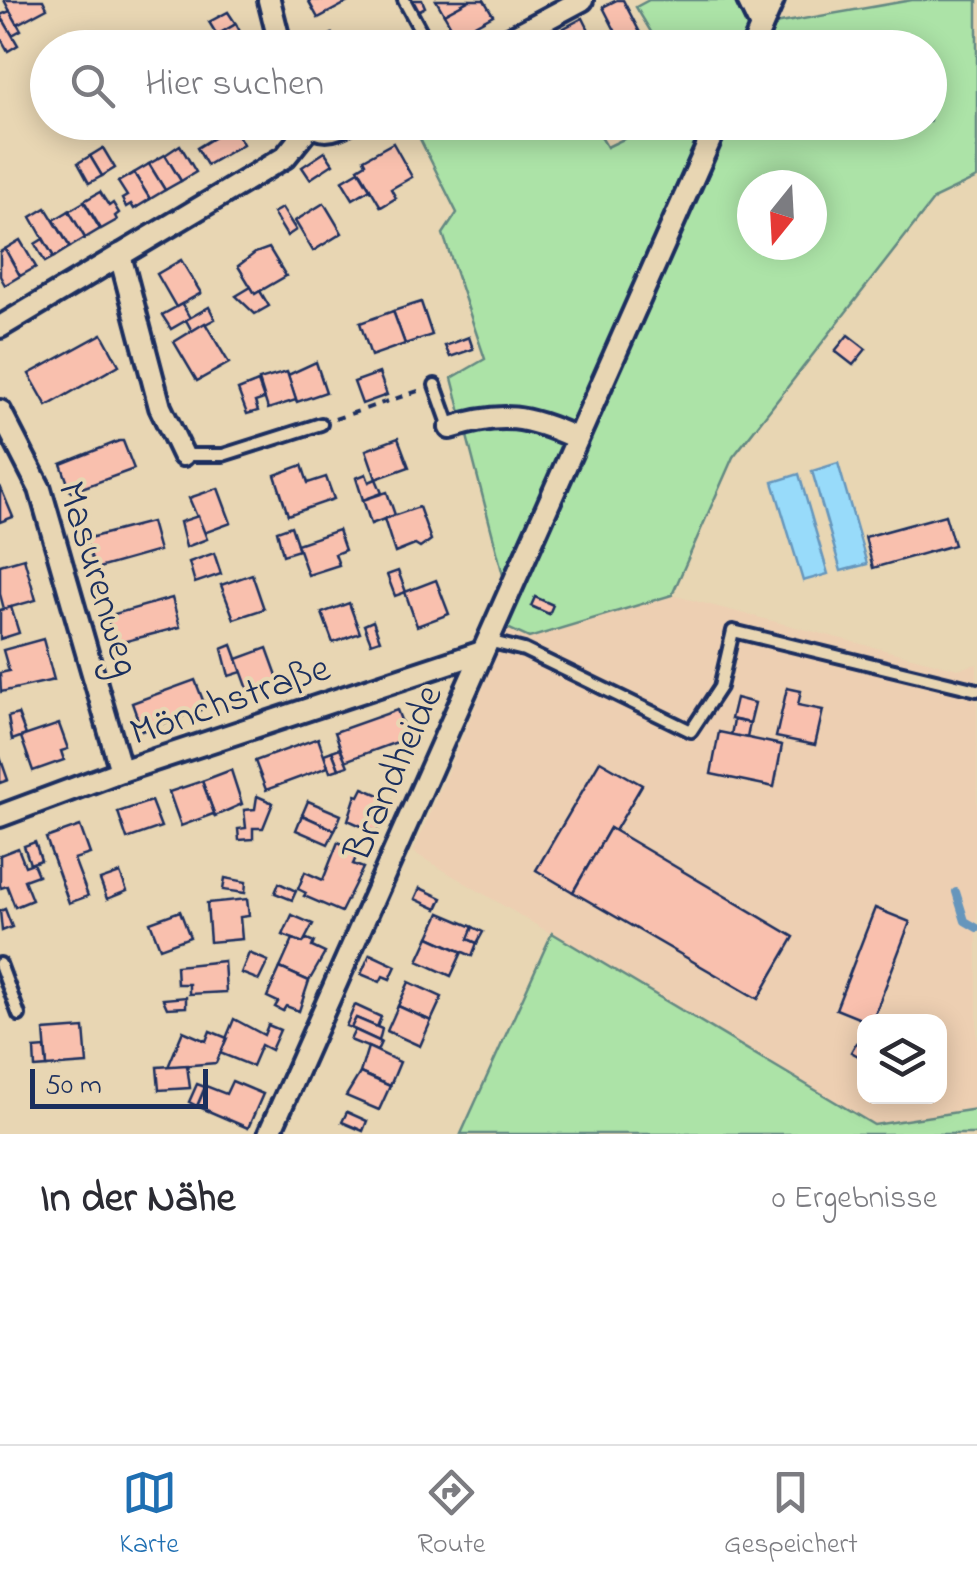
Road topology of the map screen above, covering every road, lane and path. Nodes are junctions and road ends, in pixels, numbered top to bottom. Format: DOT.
graph roads {
  1 [pos="269,0"];
  2 [pos="404,0"];
  3 [pos="582,0"];
  4 [pos="748,0"];
  5 [pos="773,0"];
  6 [pos="762,27"];
  7 [pos="277,30"];
  8 [pos="420,30"];
  9 [pos="526,30"];
  10 [pos="761,30"];
  11 [pos="297,140"];
  12 [pos="710,140"];
  13 [pos="120,255"];
  14 [pos="0,327"];
  15 [pos="435,385"];
  16 [pos="0,411"];
  17 [pos="321,424"];
  18 [pos="450,428"];
  19 [pos="576,438"];
  20 [pos="183,455"];
  21 [pos="484,646"];
  22 [pos="977,690"];
  23 [pos="122,772"];
  24 [pos="0,816"];
  25 [pos="0,964"];
  26 [pos="19,1015"];
  27 [pos="269,1134"];
  1 -- 7 [label="street"];
  2 -- 8 [label="lane"];
  3 -- 9 [label="street"];
  4 -- 6 [label="street"];
  5 -- 6 [label="street"];
  6 -- 10 [label="street"];
  11 -- 13 [label="street"];
  12 -- 19 [label="street, Brandheide"];
  13 -- 14 [label="street"];
  13 -- 20 [label="street"];
  15 -- 17 [label="path"];
  15 -- 18 [label="lane"];
  16 -- 23 [label="street, Masurenweg"];
  17 -- 20 [label="lane"];
  18 -- 19 [label="street"];
  19 -- 21 [label="street, Brandheide"];
  21 -- 22 [label="lane"];
  21 -- 23 [label="street, Mönchstraße"];
  21 -- 27 [label="street, Brandheide"];
  23 -- 24 [label="street, Mönchstraße"];
  25 -- 26 [label="lane"];
}
